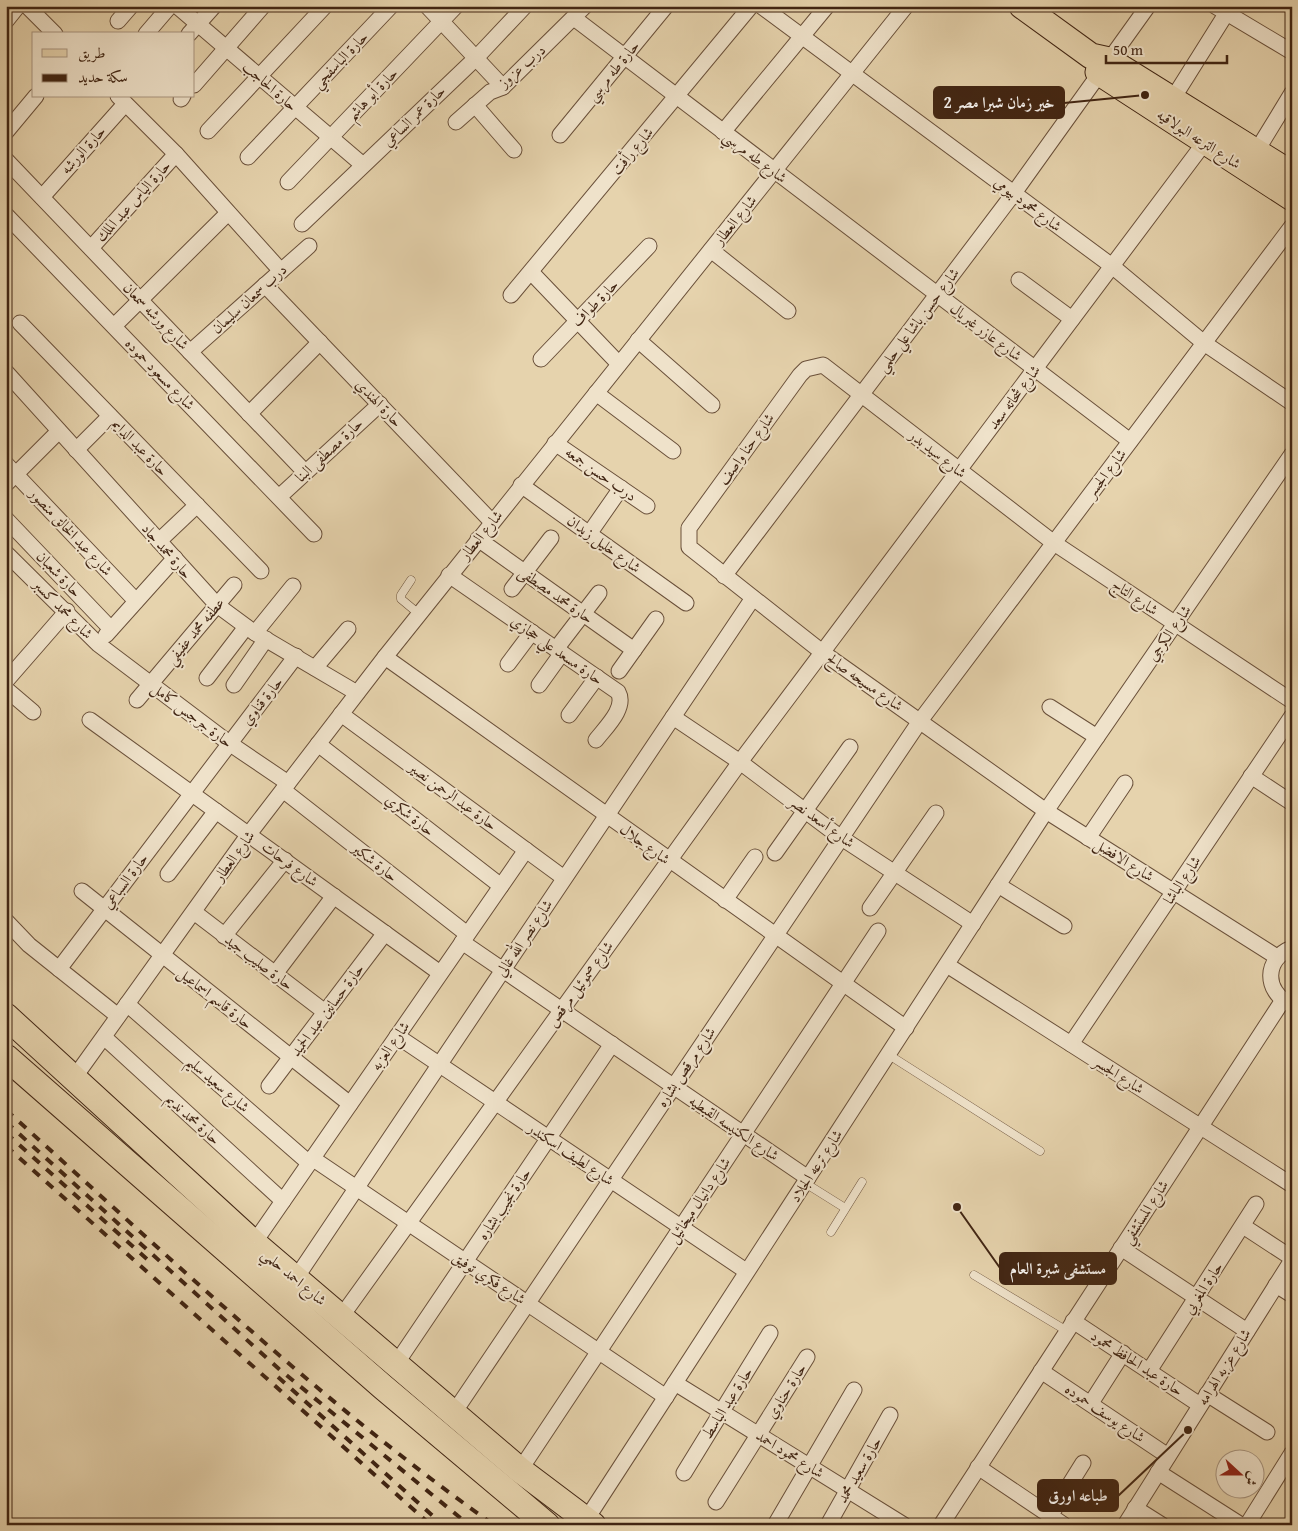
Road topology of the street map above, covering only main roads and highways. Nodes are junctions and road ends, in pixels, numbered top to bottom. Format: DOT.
graph roads {
  1 [pos="1022,6"];
  2 [pos="1100,63"];
  3 [pos="1292,174"];
  4 [pos="1292,198"];
  5 [pos="6,1016"];
  6 [pos="6,1056"];
  7 [pos="590,1522"];
  8 [pos="547,1525"];
  1 -- 2 [label="main road, شارع الترعه البولاقيه"];
  2 -- 3 [label="main road, شارع الترعه البولاقيه"];
  2 -- 4 [label="main road, شارع الترعه البولاقيه"];
  5 -- 7 [label="main road, شارع احمد حلمي"];
  6 -- 8 [label="main road, شارع احمد حلمي"];
}
